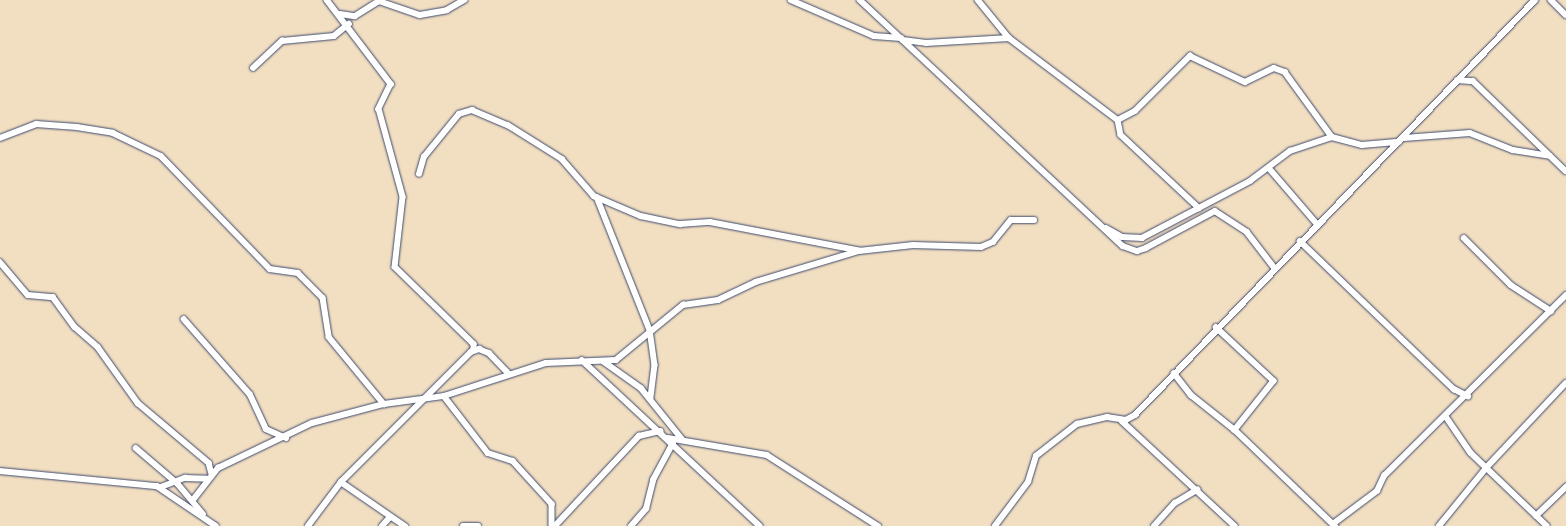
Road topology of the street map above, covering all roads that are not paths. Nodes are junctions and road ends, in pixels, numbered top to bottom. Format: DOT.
graph roads {
  1 [pos="327,0"];
  2 [pos="464,0"];
  3 [pos="791,0"];
  4 [pos="860,0"];
  5 [pos="978,0"];
  6 [pos="1535,0"];
  7 [pos="1551,0"];
  8 [pos="338,13"];
  9 [pos="1566,15"];
  10 [pos="349,24"];
  11 [pos="1009,38"];
  12 [pos="902,39"];
  13 [pos="253,68"];
  14 [pos="1457,80"];
  15 [pos="1118,120"];
  16 [pos="1332,137"];
  17 [pos="0,138"];
  18 [pos="1401,140"];
  19 [pos="1550,156"];
  20 [pos="1269,168"];
  21 [pos="1566,171"];
  22 [pos="419,174"];
  23 [pos="597,197"];
  24 [pos="1199,208"];
  25 [pos="1082,212"];
  26 [pos="1034,220"];
  27 [pos="1318,225"];
  28 [pos="1464,238"];
  29 [pos="1300,241"];
  30 [pos="859,251"];
  31 [pos="0,262"];
  32 [pos="1274,267"];
  33 [pos="1566,295"];
  34 [pos="1551,311"];
  35 [pos="184,319"];
  36 [pos="1216,327"];
  37 [pos="650,330"];
  38 [pos="474,350"];
  39 [pos="582,360"];
  40 [pos="603,361"];
  41 [pos="509,374"];
  42 [pos="1174,374"];
  43 [pos="1566,383"];
  44 [pos="1459,393"];
  45 [pos="444,396"];
  46 [pos="1468,396"];
  47 [pos="650,399"];
  48 [pos="421,400"];
  49 [pos="384,404"];
  50 [pos="1460,405"];
  51 [pos="1135,415"];
  52 [pos="1447,418"];
  53 [pos="1122,420"];
  54 [pos="1132,429"];
  55 [pos="1235,430"];
  56 [pos="660,431"];
  57 [pos="286,438"];
  58 [pos="682,438"];
  59 [pos="671,441"];
  60 [pos="136,448"];
  61 [pos="1487,467"];
  62 [pos="0,471"];
  63 [pos="210,477"];
  64 [pos="174,481"];
  65 [pos="341,482"];
  66 [pos="1566,486"];
  67 [pos="161,487"];
  68 [pos="1198,490"];
  69 [pos="193,500"];
  70 [pos="203,514"];
  71 [pos="1536,516"];
  72 [pos="390,517"];
  73 [pos="1334,525"];
  74 [pos="216,526"];
  75 [pos="308,526"];
  76 [pos="382,526"];
  77 [pos="405,526"];
  78 [pos="462,526"];
  79 [pos="478,526"];
  80 [pos="554,526"];
  81 [pos="631,526"];
  82 [pos="760,526"];
  83 [pos="878,526"];
  84 [pos="995,526"];
  85 [pos="1154,526"];
  86 [pos="1235,526"];
  87 [pos="1439,526"];
  88 [pos="1547,526"];
  1 -- 8 [label="street"];
  2 -- 8 [label="street"];
  3 -- 12 [label="street"];
  4 -- 12 [label="street"];
  5 -- 11 [label="street"];
  6 -- 14 [label="street"];
  7 -- 9 [label="street"];
  8 -- 10 [label="street"];
  10 -- 13 [label="street"];
  10 -- 38 [label="street"];
  11 -- 12 [label="street"];
  11 -- 15 [label="street"];
  12 -- 25 [label="street"];
  14 -- 18 [label="street"];
  14 -- 19 [label="street"];
  15 -- 16 [label="street"];
  15 -- 24 [label="street"];
  16 -- 18 [label="street"];
  16 -- 20 [label="street"];
  17 -- 49 [label="street"];
  18 -- 19 [label="street"];
  18 -- 27 [label="street"];
  19 -- 21 [label="street"];
  20 -- 24 [label="street"];
  20 -- 27 [label="street"];
  22 -- 23 [label="street"];
  23 -- 30 [label="street"];
  23 -- 37 [label="street"];
  24 -- 25 [label="street"];
  25 -- 32 [label="street"];
  26 -- 30 [label="street"];
  27 -- 29 [label="street"];
  28 -- 34 [label="street"];
  29 -- 32 [label="street"];
  29 -- 44 [label="street"];
  30 -- 37 [label="street"];
  31 -- 63 [label="street"];
  32 -- 36 [label="street"];
  33 -- 34 [label="street"];
  34 -- 46 [label="street"];
  35 -- 57 [label="street"];
  36 -- 42 [label="street"];
  36 -- 55 [label="street"];
  37 -- 40 [label="street"];
  37 -- 47 [label="street"];
  38 -- 41 [label="street"];
  38 -- 48 [label="street"];
  39 -- 40 [label="street"];
  39 -- 41 [label="street"];
  39 -- 56 [label="street"];
  40 -- 47 [label="street"];
  41 -- 45 [label="street"];
  42 -- 51 [label="street"];
  42 -- 55 [label="street"];
  43 -- 61 [label="street"];
  44 -- 46 [label="street"];
  44 -- 50 [label="street"];
  45 -- 48 [label="street"];
  45 -- 80 [label="street"];
  46 -- 50 [label="street"];
  47 -- 58 [label="street"];
  48 -- 49 [label="street"];
  48 -- 65 [label="street"];
  49 -- 57 [label="street"];
  50 -- 52 [label="street"];
  51 -- 53 [label="street"];
  51 -- 54 [label="street"];
  52 -- 61 [label="street"];
  52 -- 73 [label="street"];
  53 -- 54 [label="street"];
  53 -- 84 [label="street"];
  54 -- 68 [label="street"];
  55 -- 73 [label="street"];
  56 -- 59 [label="street"];
  56 -- 80 [label="street"];
  57 -- 63 [label="street"];
  58 -- 59 [label="street"];
  58 -- 83 [label="street"];
  59 -- 81 [label="street"];
  59 -- 82 [label="street"];
  60 -- 64 [label="street"];
  61 -- 71 [label="street"];
  61 -- 87 [label="street"];
  62 -- 67 [label="street"];
  63 -- 64 [label="street"];
  63 -- 69 [label="street"];
  64 -- 67 [label="street"];
  64 -- 69 [label="street"];
  65 -- 72 [label="street"];
  65 -- 75 [label="street"];
  66 -- 71 [label="street"];
  67 -- 70 [label="street"];
  68 -- 85 [label="street"];
  68 -- 86 [label="street"];
  69 -- 70 [label="street"];
  70 -- 74 [label="street"];
  71 -- 88 [label="street"];
  72 -- 76 [label="street"];
  72 -- 77 [label="street"];
  78 -- 79 [label="street"];
}
